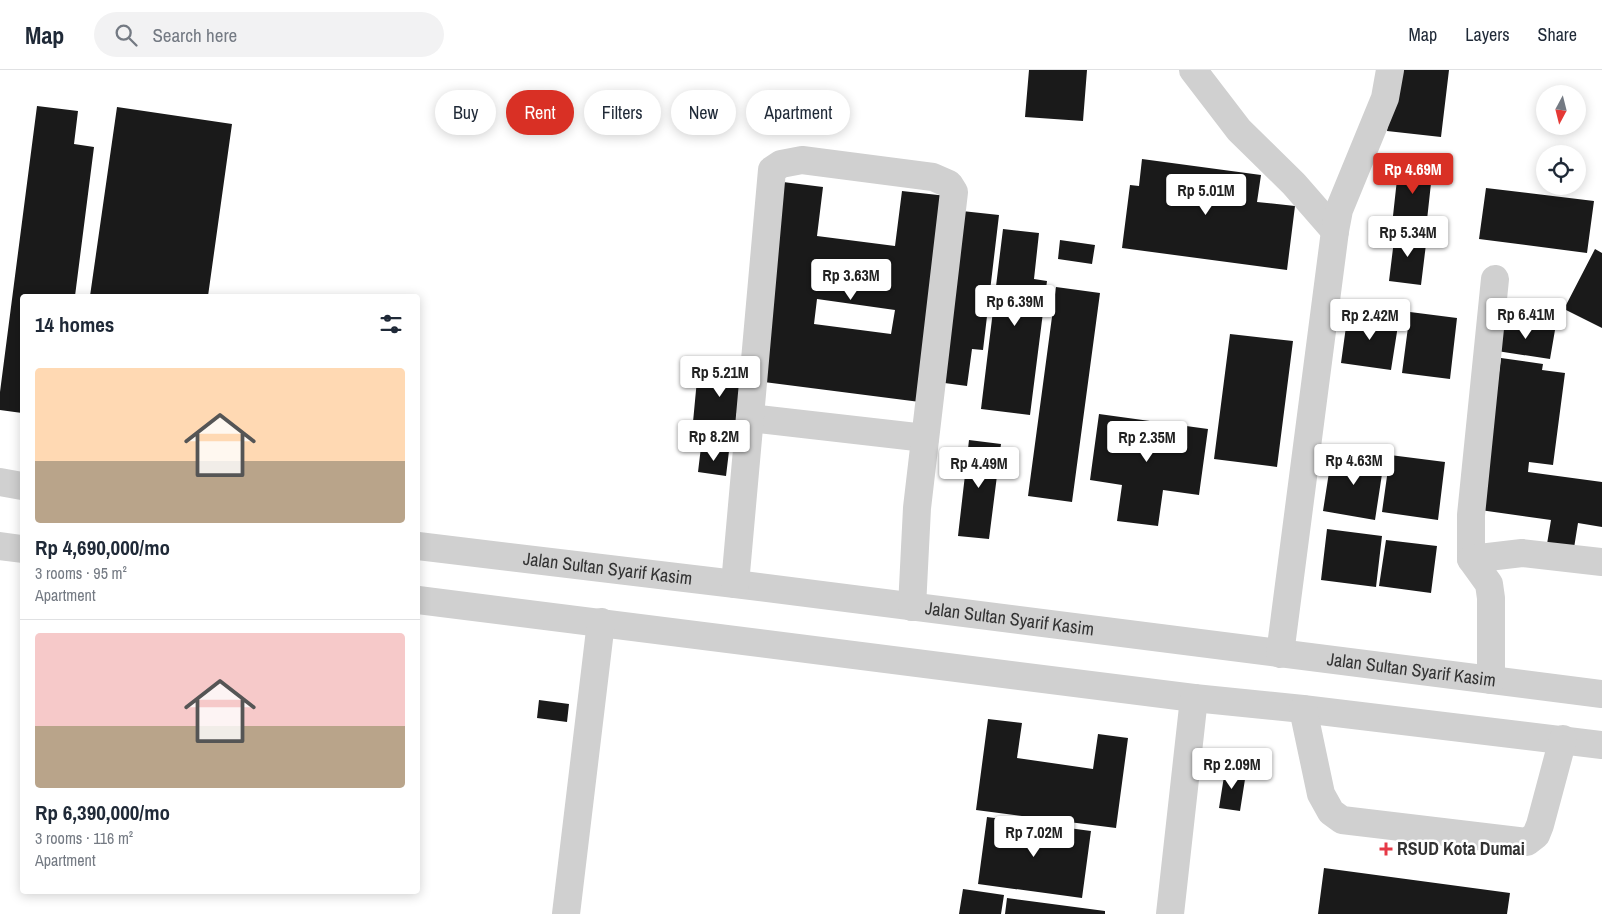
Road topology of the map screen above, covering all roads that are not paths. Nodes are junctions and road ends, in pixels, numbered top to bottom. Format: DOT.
graph roads {
  1 [pos="1193,70"];
  2 [pos="1390,70"];
  3 [pos="1335,231"];
  4 [pos="1495,279"];
  5 [pos="750,418"];
  6 [pos="926,438"];
  7 [pos="0,482"];
  8 [pos="20,486"];
  9 [pos="0,546"];
  10 [pos="420,546"];
  11 [pos="20,549"];
  12 [pos="1470,559"];
  13 [pos="1602,562"];
  14 [pos="735,584"];
  15 [pos="420,600"];
  16 [pos="912,607"];
  17 [pos="601,622"];
  18 [pos="1280,654"];
  19 [pos="1491,680"];
  20 [pos="1602,694"];
  21 [pos="1194,698"];
  22 [pos="1303,709"];
  23 [pos="1563,739"];
  24 [pos="1602,745"];
  25 [pos="566,914"];
  26 [pos="1170,914"];
  1 -- 3 [label="street"];
  2 -- 3 [label="street"];
  3 -- 18 [label="street"];
  4 -- 12 [label="street"];
  5 -- 6 [label="street"];
  5 -- 6 [label="street"];
  5 -- 14 [label="street"];
  6 -- 16 [label="street"];
  7 -- 8 [label="street"];
  9 -- 11 [label="street"];
  10 -- 14 [label="street, Jalan Sultan Syarif Kasim"];
  12 -- 13 [label="street"];
  12 -- 19 [label="street"];
  14 -- 16 [label="street, Jalan Sultan Syarif Kasim"];
  15 -- 17 [label="street"];
  16 -- 18 [label="street, Jalan Sultan Syarif Kasim"];
  17 -- 21 [label="street"];
  17 -- 25 [label="street"];
  18 -- 19 [label="street, Jalan Sultan Syarif Kasim"];
  19 -- 20 [label="street, Jalan Sultan Syarif Kasim"];
  21 -- 22 [label="street"];
  21 -- 26 [label="street"];
  22 -- 23 [label="street"];
  22 -- 23 [label="street"];
  23 -- 24 [label="street"];
}
